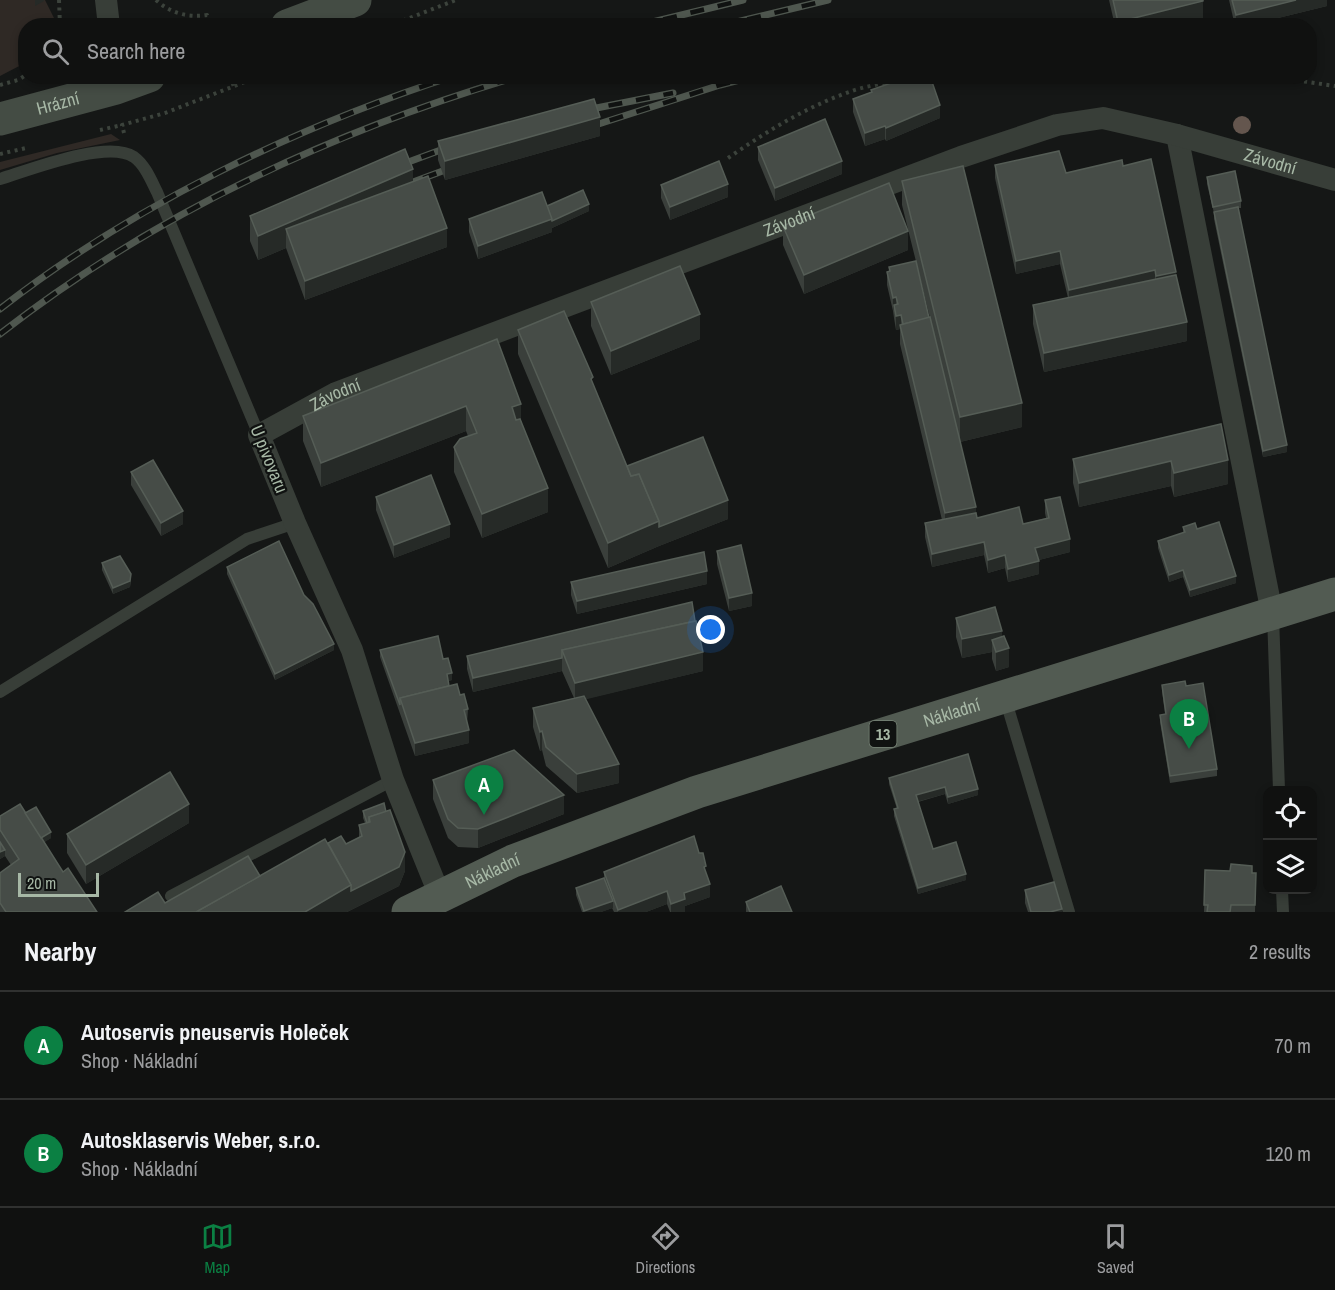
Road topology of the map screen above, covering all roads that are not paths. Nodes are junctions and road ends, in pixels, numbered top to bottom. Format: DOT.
graph roads {
  1 [pos="106,0"];
  2 [pos="355,0"];
  3 [pos="108,18"];
  4 [pos="308,18"];
  5 [pos="109,84"];
  6 [pos="0,119"];
  7 [pos="1178,135"];
  8 [pos="0,179"];
  9 [pos="1335,180"];
  10 [pos="259,435"];
  11 [pos="295,523"];
  12 [pos="1335,594"];
  13 [pos="1272,613"];
  14 [pos="0,692"];
  15 [pos="1005,696"];
  16 [pos="393,780"];
  17 [pos="1279,786"];
  18 [pos="1282,894"];
  19 [pos="171,896"];
  20 [pos="440,896"];
  21 [pos="408,912"];
  22 [pos="1069,912"];
  23 [pos="1283,912"];
  1 -- 3 [label="street"];
  2 -- 4 [label="main road"];
  5 -- 6 [label="main road, Hrázní"];
  7 -- 9 [label="street, Závodní"];
  7 -- 10 [label="street, Závodní"];
  7 -- 13 [label="street"];
  8 -- 10 [label="lane, U pivovaru"];
  10 -- 11 [label="street, U pivovaru"];
  11 -- 14 [label="lane"];
  11 -- 16 [label="street, U pivovaru"];
  12 -- 13 [label="main road, Nákladní / 13"];
  13 -- 15 [label="main road, Nákladní / 13"];
  13 -- 17 [label="lane"];
  15 -- 20 [label="main road, Nákladní / 13"];
  15 -- 22 [label="lane"];
  16 -- 19 [label="lane"];
  16 -- 20 [label="street, U pivovaru"];
  18 -- 23 [label="lane"];
  20 -- 21 [label="main road, 13"];
}
